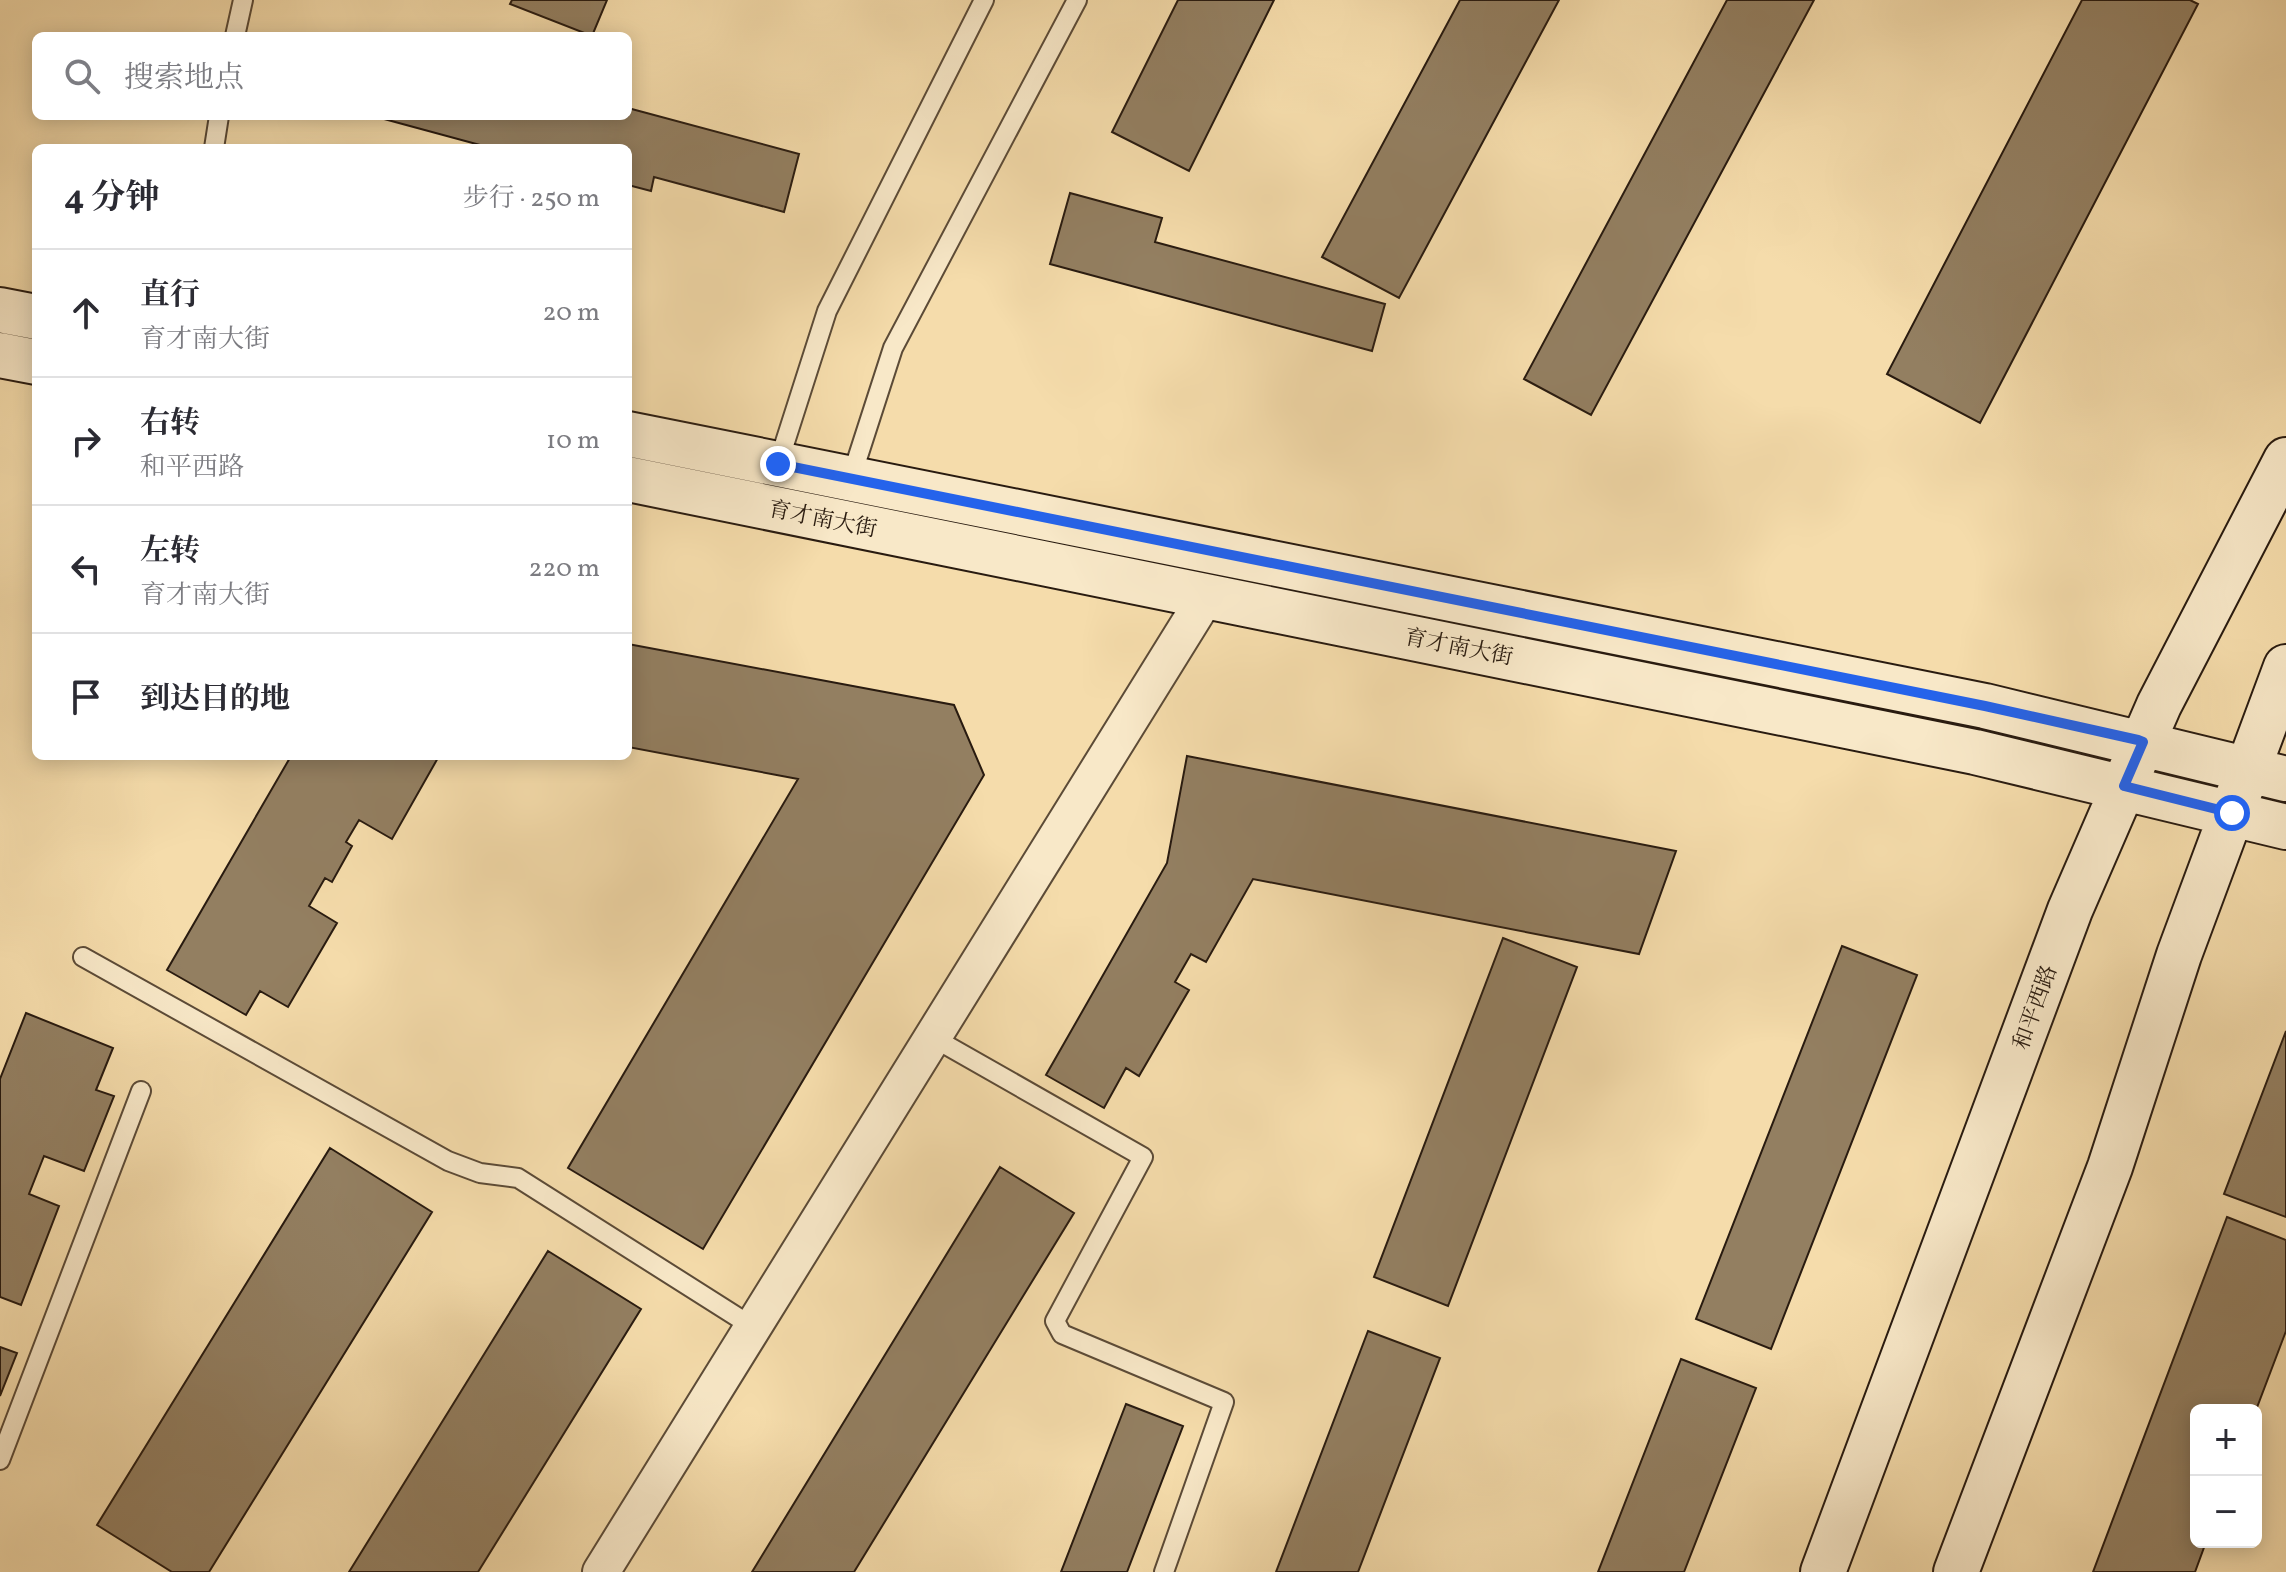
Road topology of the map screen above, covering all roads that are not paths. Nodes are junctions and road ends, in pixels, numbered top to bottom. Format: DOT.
graph roads {
  1 [pos="243,0"];
  2 [pos="984,0"];
  3 [pos="1077,0"];
  4 [pos="236,32"];
  5 [pos="218,120"];
  6 [pos="215,144"];
  7 [pos="0,310"];
  8 [pos="32,316"];
  9 [pos="0,355"];
  10 [pos="32,361"];
  11 [pos="632,435"];
  12 [pos="2286,460"];
  13 [pos="778,464"];
  14 [pos="851,478"];
  15 [pos="632,480"];
  16 [pos="1207,595"];
  17 [pos="2286,667"];
  18 [pos="2143,742"];
  19 [pos="2267,774"];
  20 [pos="2124,786"];
  21 [pos="2232,813"];
  22 [pos="2286,827"];
  23 [pos="83,957"];
  24 [pos="932,1037"];
  25 [pos="141,1091"];
  26 [pos="753,1327"];
  27 [pos="0,1460"];
  28 [pos="601,1572"];
  29 [pos="1164,1572"];
  30 [pos="1823,1572"];
  31 [pos="1956,1572"];
  1 -- 4 [label="lane"];
  2 -- 13 [label="lane"];
  3 -- 14 [label="lane"];
  5 -- 6 [label="lane"];
  7 -- 8 [label="main road"];
  9 -- 10 [label="main road"];
  11 -- 13 [label="main road, 育才南大街"];
  12 -- 18 [label="main road, 和平西路"];
  13 -- 14 [label="main road, 育才南大街"];
  14 -- 18 [label="main road, 育才南大街"];
  15 -- 16 [label="main road, 育才南大街"];
  16 -- 20 [label="main road, 育才南大街"];
  16 -- 24 [label="street"];
  17 -- 19 [label="main road"];
  18 -- 19 [label="main road, 育才南大街"];
  18 -- 20 [label="main road, 和平西路"];
  19 -- 21 [label="main road"];
  20 -- 21 [label="main road, 育才南大街"];
  20 -- 30 [label="main road, 和平西路"];
  21 -- 22 [label="main road, 育才南大街"];
  21 -- 31 [label="main road"];
  23 -- 26 [label="lane"];
  24 -- 26 [label="street"];
  24 -- 29 [label="lane"];
  25 -- 27 [label="lane"];
  26 -- 28 [label="street"];
}
